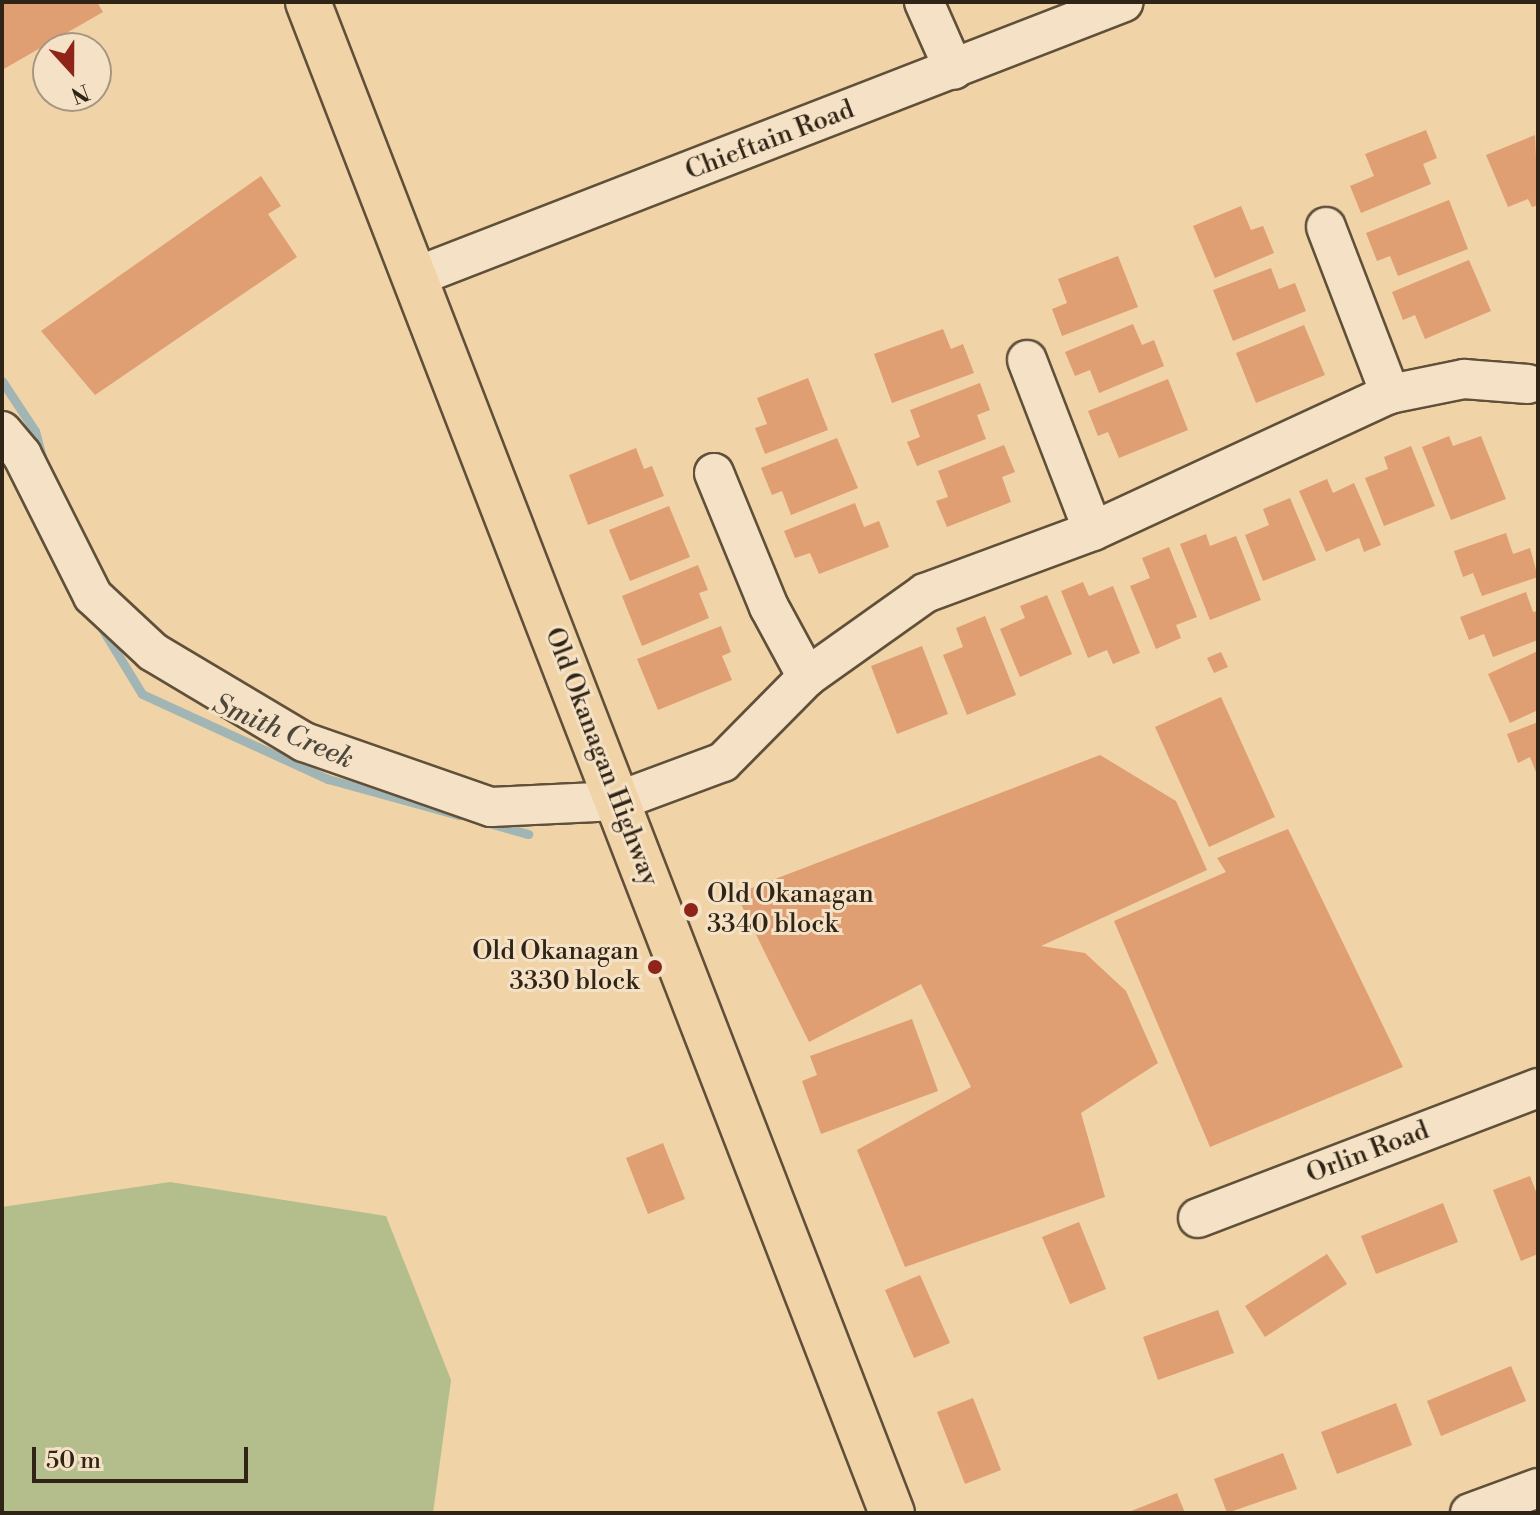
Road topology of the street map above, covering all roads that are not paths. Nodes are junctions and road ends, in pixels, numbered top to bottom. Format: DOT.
graph roads {
  1 [pos="308,2"];
  2 [pos="924,2"];
  3 [pos="1124,2"];
  4 [pos="954,70"];
  5 [pos="1326,227"];
  6 [pos="415,277"];
  7 [pos="1027,360"];
  8 [pos="1535,386"];
  9 [pos="1390,394"];
  10 [pos="2,431"];
  11 [pos="714,473"];
  12 [pos="1093,531"];
  13 [pos="807,677"];
  14 [pos="618,801"];
  15 [pos="1538,1088"];
  16 [pos="1198,1218"];
  17 [pos="1538,1488"];
  18 [pos="892,1513"];
  19 [pos="1470,1513"];
  1 -- 6 [label="main road, Old Okanagan Highway"];
  2 -- 4 [label="street"];
  3 -- 4 [label="street, Chieftain Road"];
  4 -- 6 [label="street, Chieftain Road"];
  5 -- 9 [label="street"];
  6 -- 14 [label="main road, Old Okanagan Highway"];
  7 -- 12 [label="street"];
  8 -- 9 [label="street"];
  9 -- 12 [label="street"];
  10 -- 14 [label="street"];
  11 -- 13 [label="street"];
  12 -- 13 [label="street"];
  13 -- 14 [label="street"];
  14 -- 18 [label="main road, Old Okanagan Highway"];
  15 -- 16 [label="street, Orlin Road"];
  17 -- 19 [label="street"];
}
